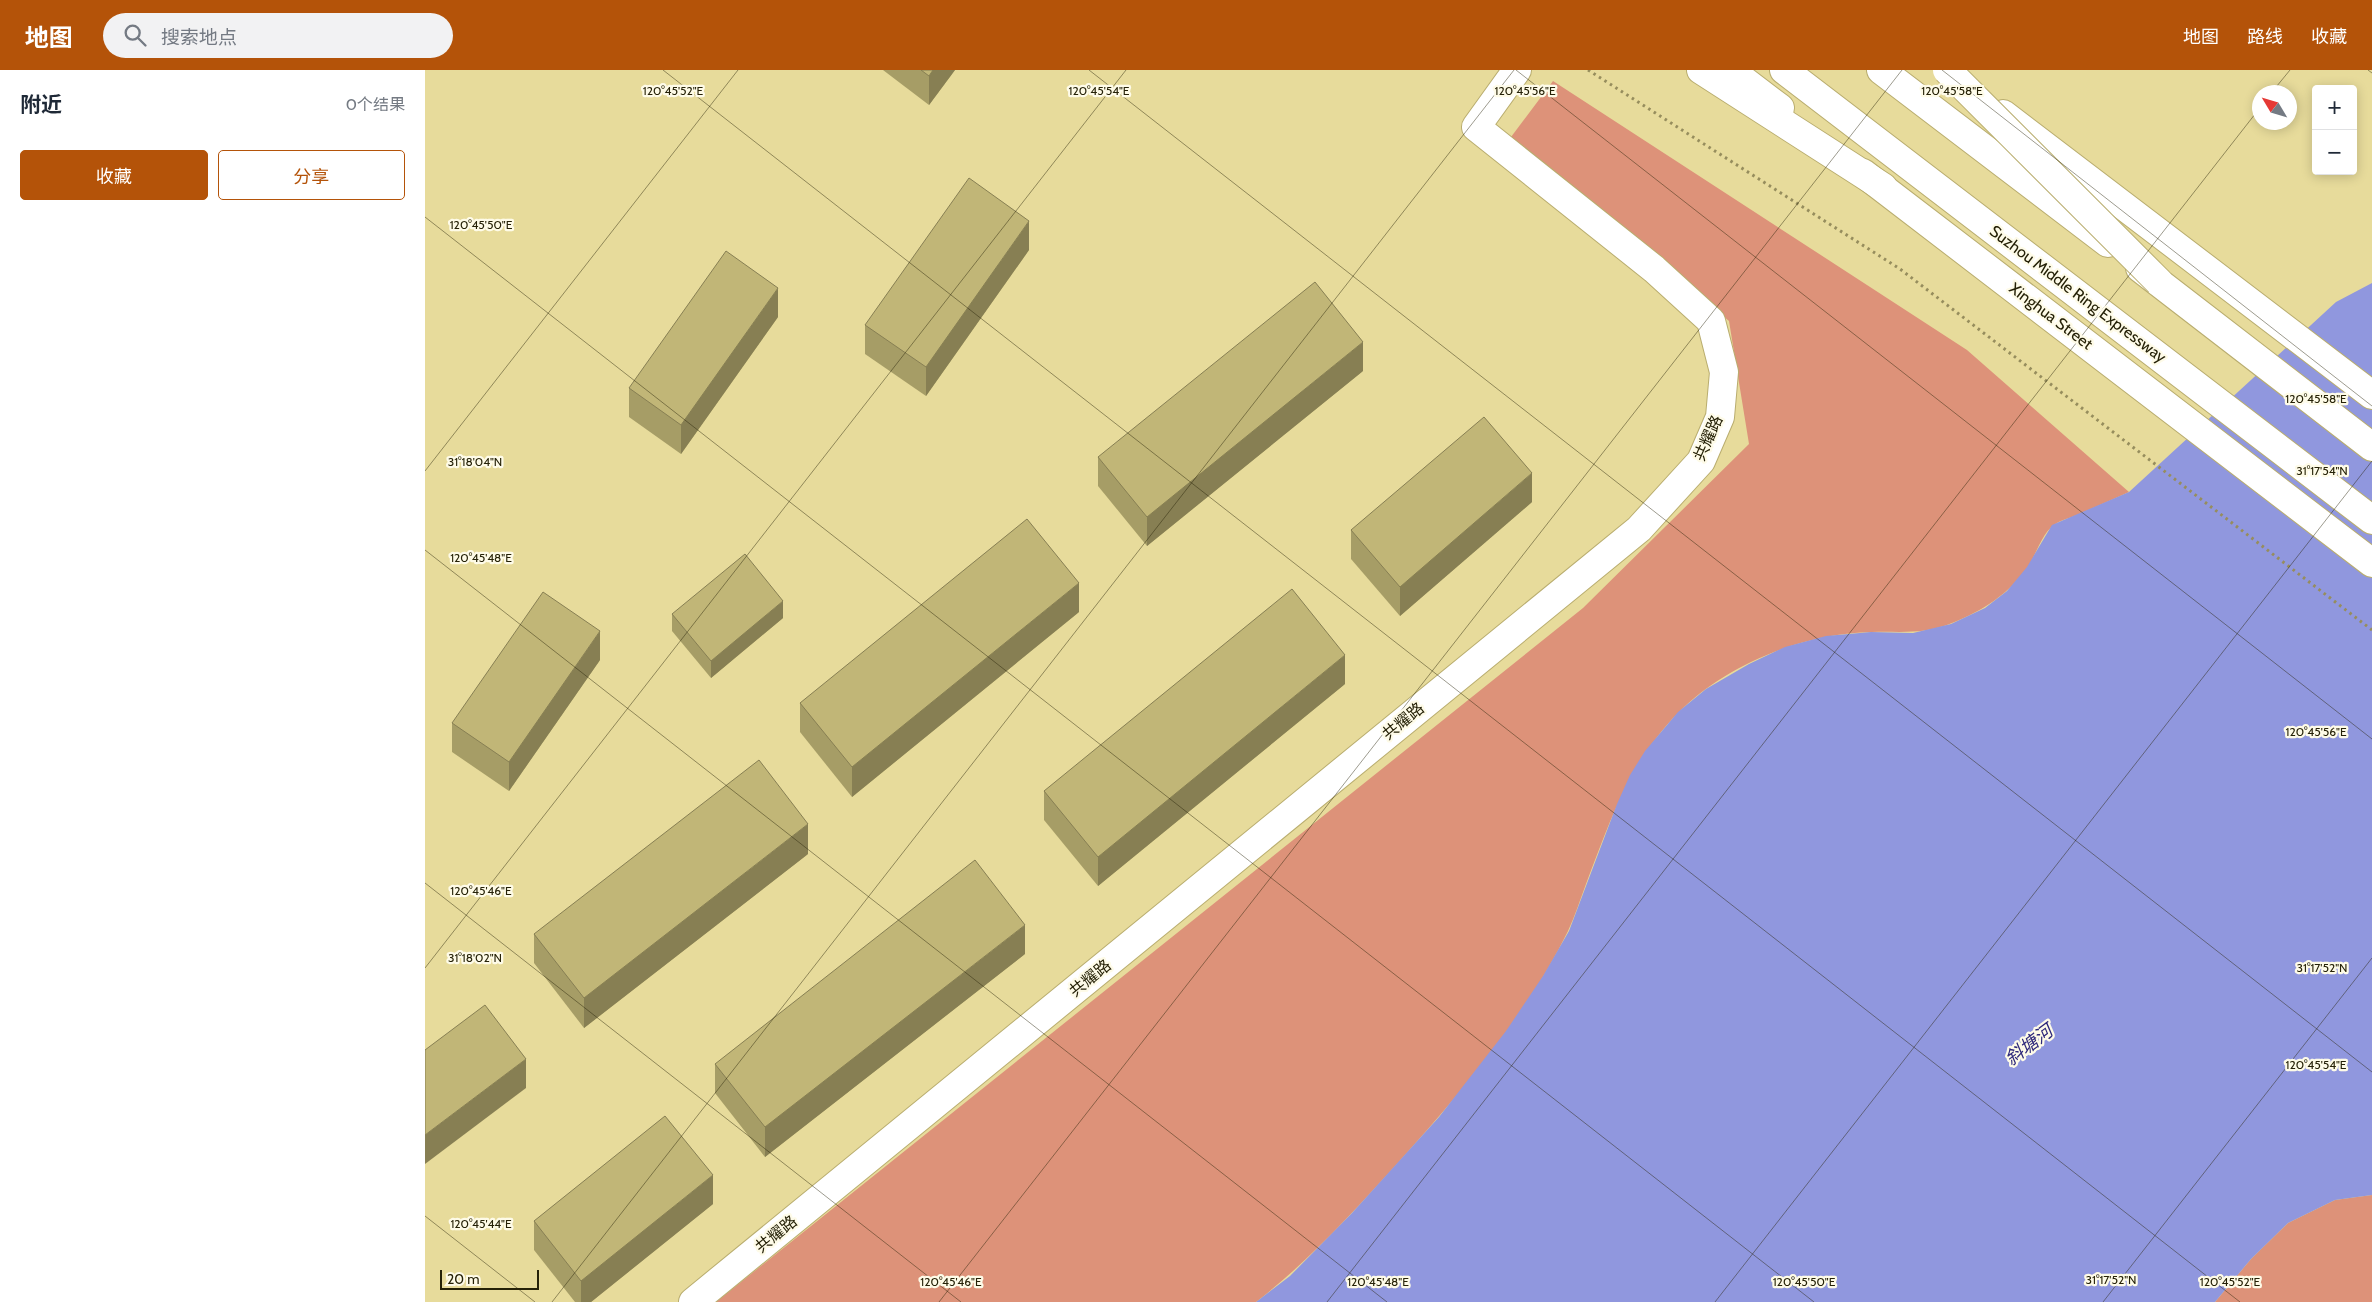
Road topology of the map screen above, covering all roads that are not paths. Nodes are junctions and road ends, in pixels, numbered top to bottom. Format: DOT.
graph roads {
  1 [pos="1517,70"];
  2 [pos="1701,70"];
  3 [pos="1730,70"];
  4 [pos="1783,70"];
  5 [pos="1881,70"];
  6 [pos="1946,70"];
  7 [pos="1883,187"];
  8 [pos="2159,282"];
  9 [pos="2372,395"];
  10 [pos="2372,447"];
  11 [pos="2372,520"];
  12 [pos="2372,563"];
  13 [pos="693,1302"];
  1 -- 13 [label="main road, 共耀路"];
  2 -- 7 [label="main road"];
  3 -- 7 [label="main road, Xinghua Street"];
  4 -- 11 [label="main road, Suzhou Middle Ring Expressway"];
  5 -- 8 [label="main road, bridge"];
  6 -- 8 [label="main road, bridge"];
  6 -- 9 [label="main road"];
  7 -- 12 [label="main road, Xinghua Street"];
  8 -- 10 [label="main road"];
}
